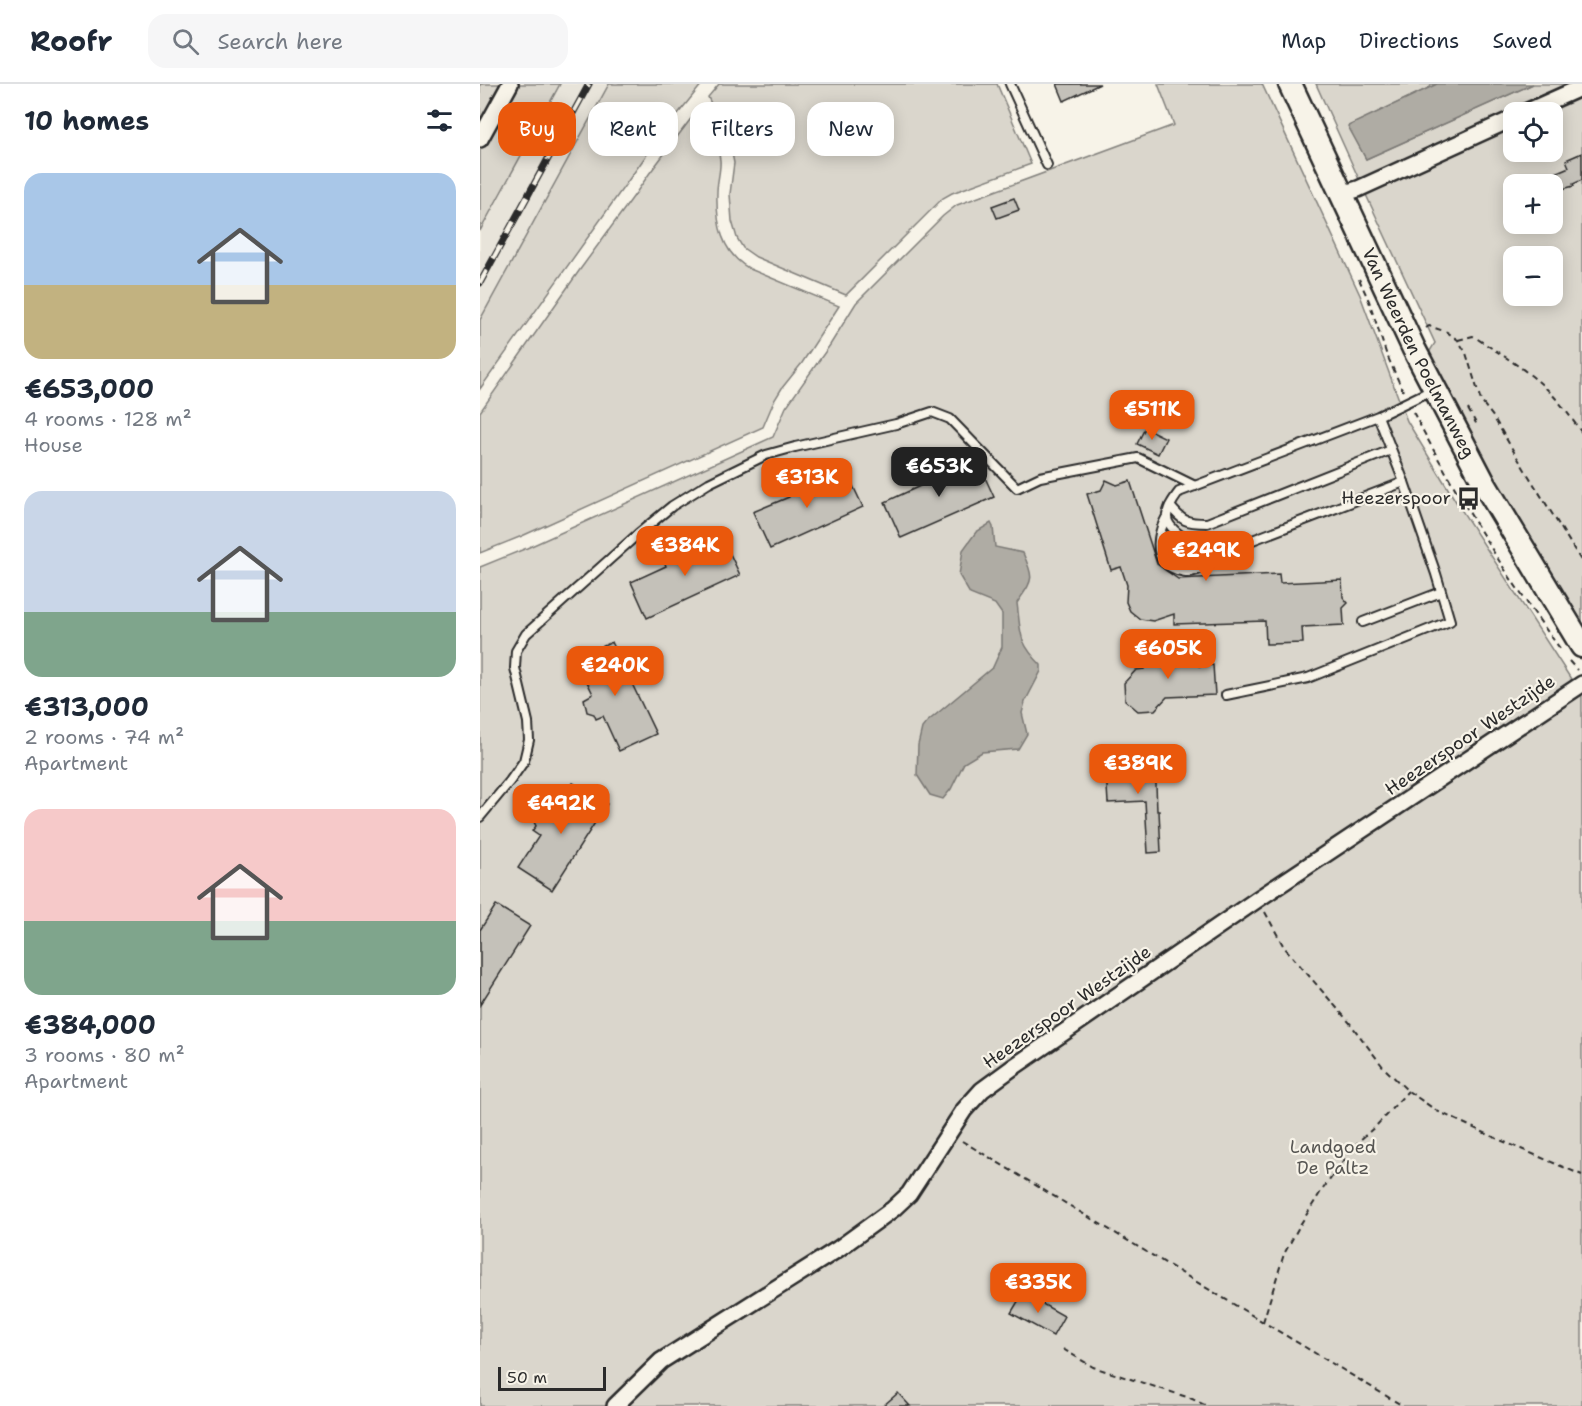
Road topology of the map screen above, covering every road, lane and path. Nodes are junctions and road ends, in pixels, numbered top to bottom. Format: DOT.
graph roads {
  1 [pos="510,84"];
  2 [pos="1010,84"];
  3 [pos="1290,84"];
  4 [pos="1582,87"];
  5 [pos="1548,102"];
  6 [pos="1503,123"];
  7 [pos="480,139"];
  8 [pos="1047,165"];
  9 [pos="1341,194"];
  10 [pos="1356,272"];
  11 [pos="1423,329"];
  12 [pos="1458,340"];
  13 [pos="1435,389"];
  14 [pos="1408,401"];
  15 [pos="1378,416"];
  16 [pos="1582,433"];
  17 [pos="1391,450"];
  18 [pos="1404,482"];
  19 [pos="1195,486"];
  20 [pos="1471,498"];
  21 [pos="1463,502"];
  22 [pos="1170,506"];
  23 [pos="1167,518"];
  24 [pos="1209,553"];
  25 [pos="1582,562"];
  26 [pos="1441,592"];
  27 [pos="1364,622"];
  28 [pos="1582,646"];
  29 [pos="1580,678"];
  30 [pos="1226,695"];
  31 [pos="480,817"];
  32 [pos="1258,899"];
  33 [pos="1408,1091"];
  34 [pos="950,1134"];
  35 [pos="1582,1175"];
  36 [pos="1263,1322"];
  37 [pos="1063,1349"];
  38 [pos="615,1406"];
  39 [pos="1207,1406"];
  40 [pos="1403,1406"];
  1 -- 7 [label="street"];
  2 -- 8 [label="lane"];
  3 -- 9 [label="main road, Van Weerden Poelmanweg"];
  4 -- 5 [label="street"];
  6 -- 9 [label="street"];
  9 -- 13 [label="main road, Van Weerden Poelmanweg"];
  10 -- 14 [label="path"];
  11 -- 12 [label="path"];
  12 -- 16 [label="path"];
  12 -- 25 [label="path"];
  13 -- 14 [label="lane"];
  13 -- 28 [label="main road, Van Weerden Poelmanweg"];
  14 -- 15 [label="lane"];
  14 -- 21 [label="path"];
  15 -- 17 [label="lane"];
  15 -- 19 [label="lane"];
  17 -- 18 [label="lane"];
  17 -- 22 [label="lane"];
  18 -- 24 [label="lane"];
  18 -- 26 [label="lane"];
  19 -- 22 [label="lane"];
  19 -- 31 [label="lane"];
  20 -- 21 [label="path"];
  21 -- 29 [label="path"];
  22 -- 23 [label="lane"];
  23 -- 24 [label="lane"];
  23 -- 24 [label="lane"];
  26 -- 27 [label="lane"];
  26 -- 30 [label="lane"];
  29 -- 32 [label="street, Heezerspoor Westzijde"];
  32 -- 33 [label="path"];
  32 -- 34 [label="street, Heezerspoor Westzijde"];
  33 -- 35 [label="path"];
  33 -- 36 [label="path"];
  34 -- 36 [label="path"];
  34 -- 38 [label="street, Heezerspoor Westzijde"];
  36 -- 40 [label="path"];
  37 -- 39 [label="path"];
}
